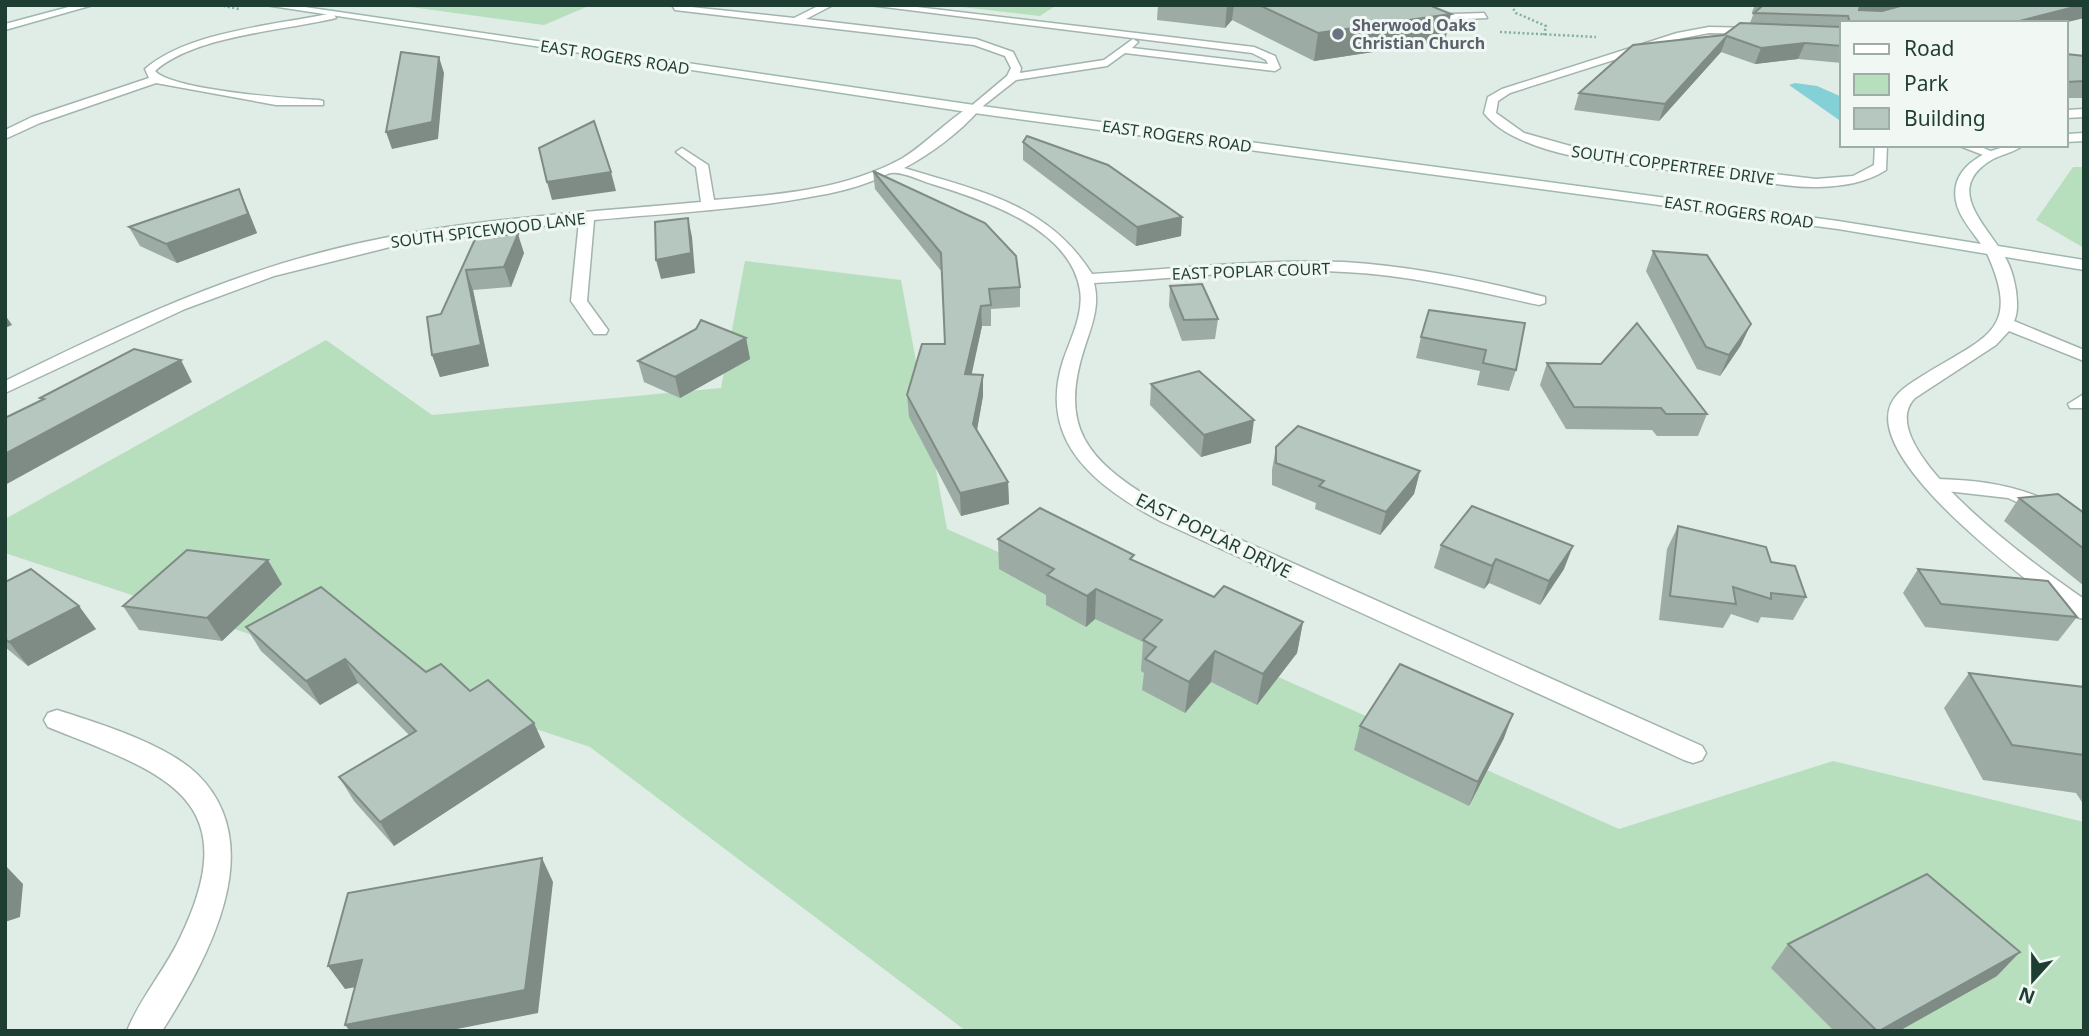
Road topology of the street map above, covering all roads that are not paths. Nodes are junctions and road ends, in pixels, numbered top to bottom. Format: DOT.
graph roads {
  1 [pos="64,5"];
  2 [pos="89,5"];
  3 [pos="270,5"];
  4 [pos="828,5"];
  5 [pos="874,5"];
  6 [pos="677,6"];
  7 [pos="308,12"];
  8 [pos="333,16"];
  9 [pos="1410,16"];
  10 [pos="1484,16"];
  11 [pos="795,21"];
  12 [pos="7,27"];
  13 [pos="1772,32"];
  14 [pos="1139,36"];
  15 [pos="220,40"];
  16 [pos="1124,50"];
  17 [pos="1012,78"];
  18 [pos="156,79"];
  19 [pos="319,103"];
  20 [pos="974,109"];
  21 [pos="5,135"];
  22 [pos="1881,147"];
  23 [pos="2000,148"];
  24 [pos="682,152"];
  25 [pos="892,168"];
  26 [pos="708,205"];
  27 [pos="587,217"];
  28 [pos="1992,249"];
  29 [pos="2084,265"];
  30 [pos="1086,279"];
  31 [pos="1539,300"];
  32 [pos="2007,324"];
  33 [pos="600,330"];
  34 [pos="2084,356"];
  35 [pos="5,388"];
  36 [pos="1936,485"];
  37 [pos="2084,533"];
  38 [pos="2084,611"];
  39 [pos="57,720"];
  40 [pos="1693,753"];
  41 [pos="143,1031"];
  1 -- 12 [label="street"];
  2 -- 12 [label="street"];
  3 -- 7 [label="street, EAST ROGERS ROAD"];
  4 -- 11 [label="street"];
  5 -- 14 [label="street"];
  6 -- 11 [label="street"];
  7 -- 8 [label="street, EAST ROGERS ROAD"];
  7 -- 15 [label="street"];
  8 -- 15 [label="street"];
  8 -- 20 [label="street, EAST ROGERS ROAD"];
  9 -- 10 [label="street"];
  11 -- 17 [label="street"];
  13 -- 22 [label="street, SOUTH COPPERTREE DRIVE"];
  14 -- 16 [label="street"];
  14 -- 16 [label="street"];
  15 -- 18 [label="street"];
  16 -- 17 [label="street"];
  17 -- 20 [label="street, SOUTH SPICEWOOD LANE"];
  18 -- 19 [label="street"];
  18 -- 21 [label="street"];
  20 -- 25 [label="street, SOUTH SPICEWOOD LANE"];
  20 -- 28 [label="street, EAST ROGERS ROAD"];
  23 -- 28 [label="street"];
  24 -- 26 [label="street"];
  25 -- 26 [label="street, SOUTH SPICEWOOD LANE"];
  25 -- 30 [label="street"];
  26 -- 27 [label="street, SOUTH SPICEWOOD LANE"];
  27 -- 33 [label="street"];
  27 -- 35 [label="street, SOUTH SPICEWOOD LANE"];
  28 -- 29 [label="street, EAST ROGERS ROAD"];
  28 -- 32 [label="street"];
  30 -- 31 [label="street, EAST POPLAR COURT"];
  30 -- 40 [label="street, EAST POPLAR DRIVE"];
  32 -- 34 [label="street"];
  32 -- 36 [label="street"];
  36 -- 37 [label="street"];
  36 -- 38 [label="street"];
  39 -- 41 [label="street"];
}
